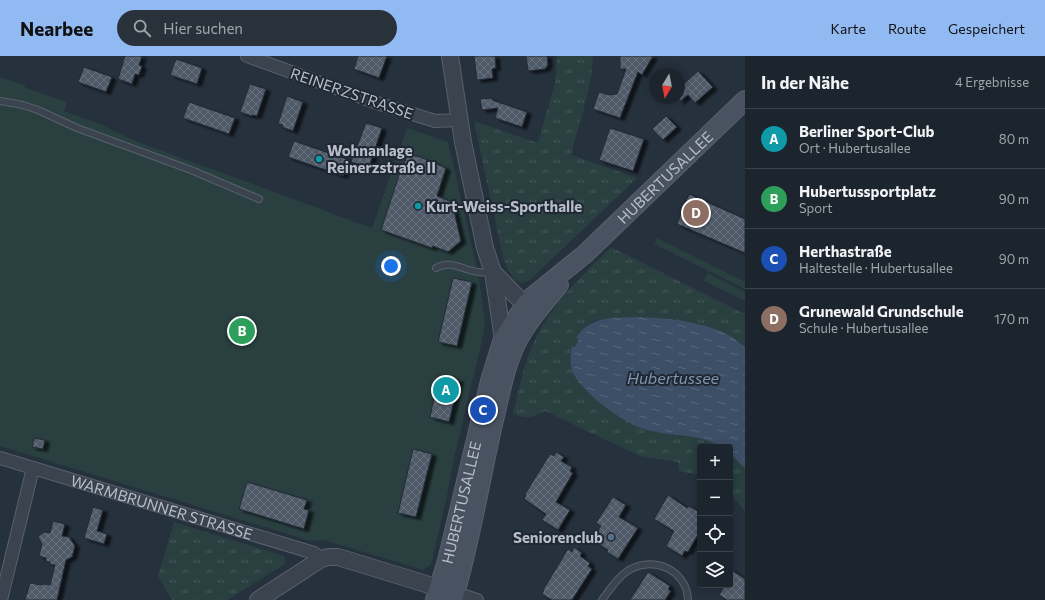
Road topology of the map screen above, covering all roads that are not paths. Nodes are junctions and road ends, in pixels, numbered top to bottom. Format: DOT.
graph roads {
  1 [pos="247,56"];
  2 [pos="450,56"];
  3 [pos="745,100"];
  4 [pos="0,101"];
  5 [pos="459,120"];
  6 [pos="260,199"];
  7 [pos="436,268"];
  8 [pos="492,272"];
  9 [pos="527,314"];
  10 [pos="503,340"];
  11 [pos="0,458"];
  12 [pos="33,468"];
  13 [pos="321,559"];
  14 [pos="446,595"];
  15 [pos="1,600"];
  16 [pos="258,600"];
  17 [pos="477,600"];
  18 [pos="602,600"];
  19 [pos="688,600"];
  1 -- 5 [label="street, REINERZSTRASSE"];
  2 -- 5 [label="street"];
  3 -- 9 [label="main road, HUBERTUSALLEE"];
  4 -- 6 [label="lane"];
  5 -- 8 [label="street"];
  7 -- 8 [label="lane"];
  8 -- 9 [label="street"];
  8 -- 10 [label="street"];
  9 -- 10 [label="main road, HUBERTUSALLEE"];
  9 -- 14 [label="main road, HUBERTUSALLEE"];
  10 -- 14 [label="main road, HUBERTUSALLEE"];
  11 -- 12 [label="street, WARMBRUNNER STRASSE"];
  12 -- 13 [label="street, WARMBRUNNER STRASSE"];
  12 -- 15 [label="street"];
  13 -- 14 [label="street"];
  13 -- 16 [label="street"];
  14 -- 17 [label="street"];
  18 -- 19 [label="lane"];
}
